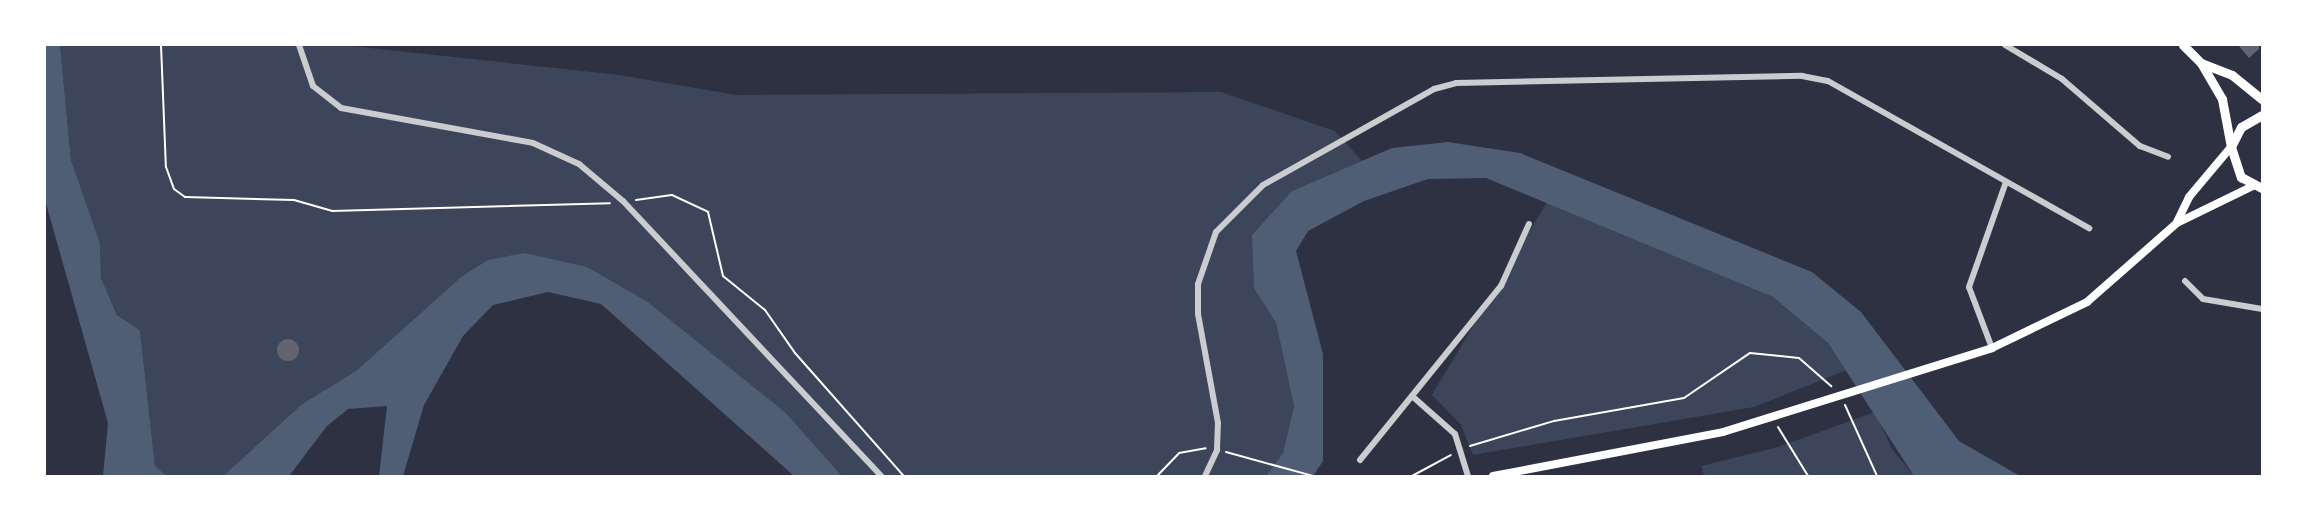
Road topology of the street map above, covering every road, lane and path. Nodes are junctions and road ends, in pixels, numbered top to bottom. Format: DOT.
graph roads {
  1 [pos="161,45"];
  2 [pos="299,45"];
  3 [pos="2005,45"];
  4 [pos="2183,45"];
  5 [pos="2201,63"];
  6 [pos="2262,99"];
  7 [pos="2262,115"];
  8 [pos="2232,147"];
  9 [pos="2168,157"];
  10 [pos="2006,182"];
  11 [pos="2259,189"];
  12 [pos="623,201"];
  13 [pos="2177,223"];
  14 [pos="1529,224"];
  15 [pos="2089,228"];
  16 [pos="2185,280"];
  17 [pos="2262,309"];
  18 [pos="1992,348"];
  19 [pos="1412,396"];
  20 [pos="1834,397"];
  21 [pos="1843,402"];
  22 [pos="1774,417"];
  23 [pos="1462,449"];
  24 [pos="1360,460"];
  25 [pos="1268,465"];
  26 [pos="881,476"];
  27 [pos="904,476"];
  28 [pos="1205,476"];
  29 [pos="1313,476"];
  30 [pos="1412,476"];
  31 [pos="1468,476"];
  32 [pos="1493,476"];
  33 [pos="1808,476"];
  34 [pos="1877,476"];
  1 -- 12 [label="path"];
  2 -- 12 [label="street"];
  3 -- 9 [label="street"];
  4 -- 5 [label="main road"];
  5 -- 6 [label="main road"];
  5 -- 8 [label="main road"];
  7 -- 8 [label="main road"];
  8 -- 11 [label="main road"];
  8 -- 13 [label="main road"];
  10 -- 15 [label="street"];
  10 -- 18 [label="street"];
  10 -- 28 [label="street"];
  11 -- 13 [label="main road"];
  12 -- 26 [label="street"];
  12 -- 27 [label="path"];
  13 -- 18 [label="main road"];
  14 -- 19 [label="street"];
  16 -- 17 [label="street"];
  18 -- 20 [label="main road"];
  19 -- 23 [label="street"];
  19 -- 24 [label="street"];
  20 -- 22 [label="main road"];
  20 -- 23 [label="path"];
  21 -- 34 [label="path"];
  22 -- 32 [label="main road"];
  22 -- 33 [label="path"];
  23 -- 30 [label="path"];
  23 -- 31 [label="street"];
  25 -- 29 [label="path"];
}
